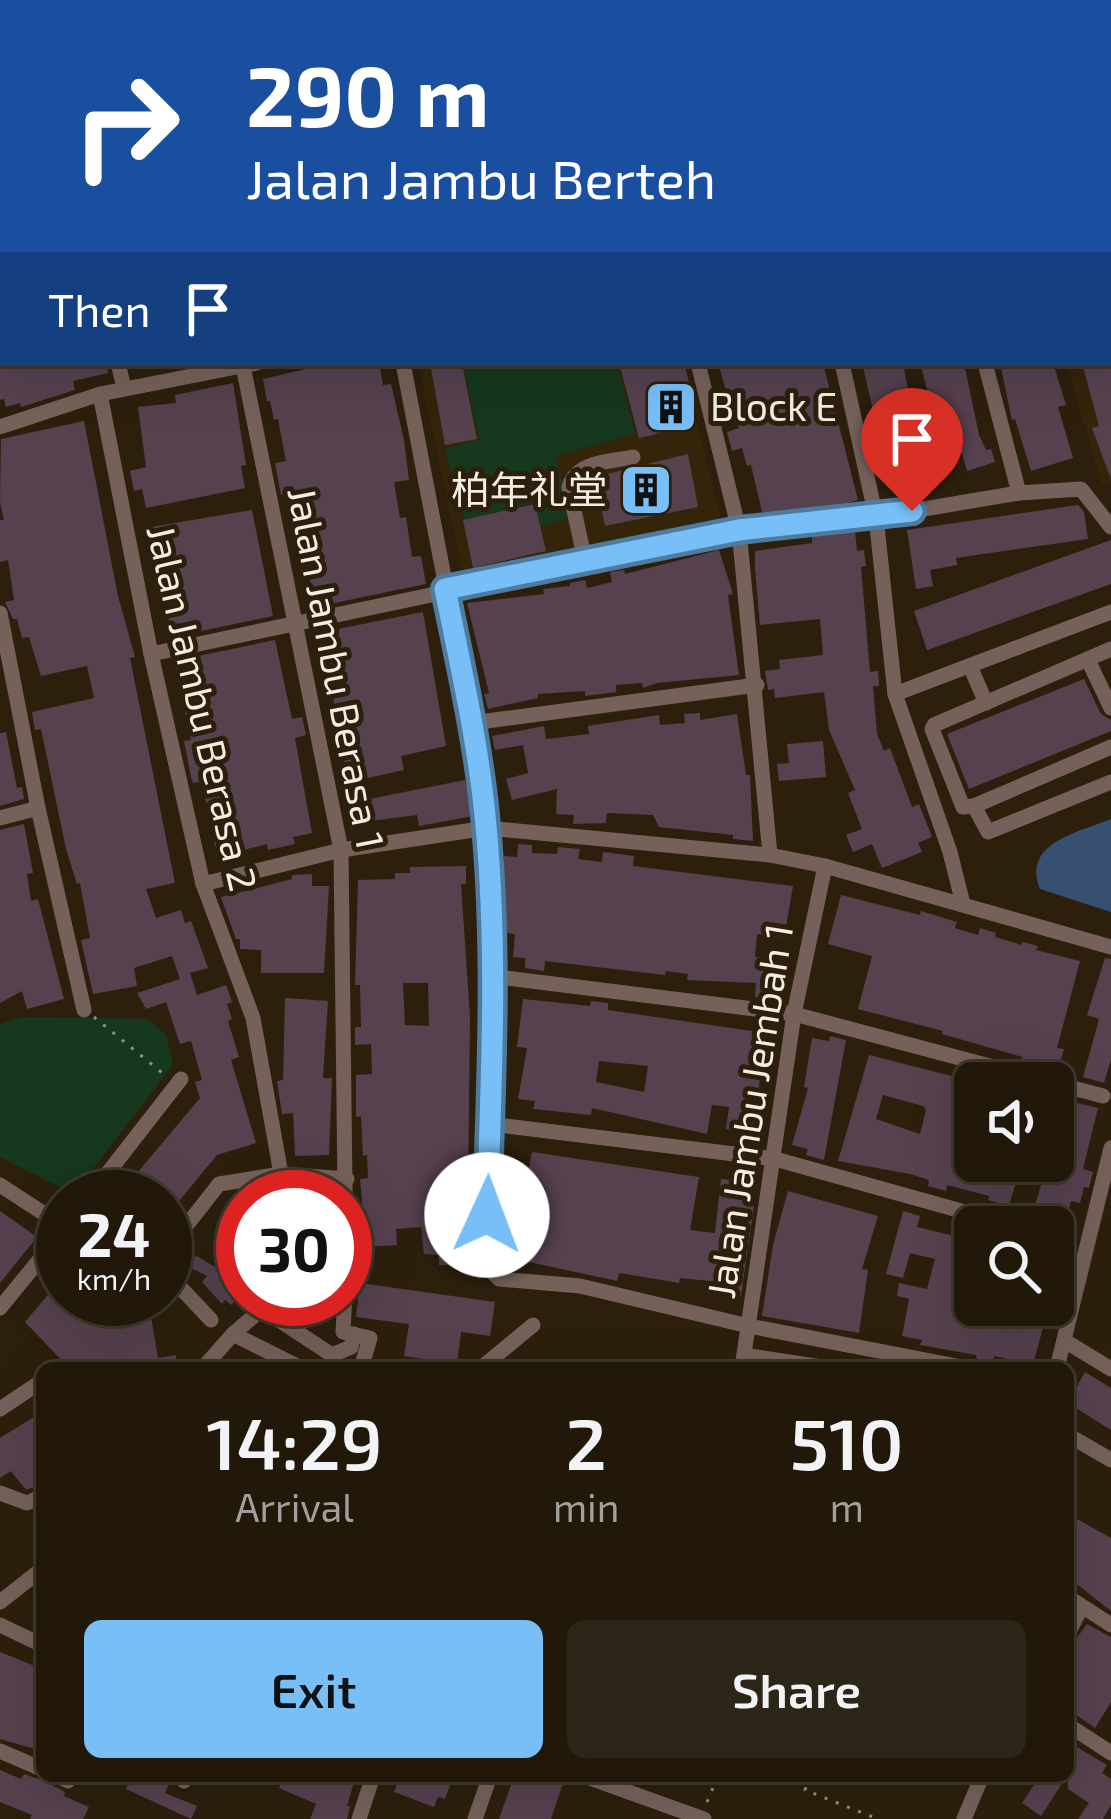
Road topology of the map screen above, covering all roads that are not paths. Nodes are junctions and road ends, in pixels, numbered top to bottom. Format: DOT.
graph roads {
  1 [pos="119,366"];
  2 [pos="240,366"];
  3 [pos="250,366"];
  4 [pos="404,366"];
  5 [pos="699,366"];
  6 [pos="843,366"];
  7 [pos="986,366"];
  8 [pos="124,388"];
  9 [pos="100,394"];
  10 [pos="0,427"];
  11 [pos="633,457"];
  12 [pos="1019,493"];
  13 [pos="876,518"];
  14 [pos="1111,527"];
  15 [pos="739,530"];
  16 [pos="585,561"];
  17 [pos="445,589"];
  18 [pos="1111,612"];
  19 [pos="0,614"];
  20 [pos="295,623"];
  21 [pos="1111,649"];
  22 [pos="151,654"];
  23 [pos="1088,660"];
  24 [pos="970,666"];
  25 [pos="757,685"];
  26 [pos="895,694"];
  27 [pos="986,704"];
  28 [pos="1111,708"];
  29 [pos="472,723"];
  30 [pos="1111,747"];
  31 [pos="1042,777"];
  32 [pos="1111,782"];
  33 [pos="974,806"];
  34 [pos="1053,807"];
  35 [pos="38,808"];
  36 [pos="0,818"];
  37 [pos="487,829"];
  38 [pos="340,850"];
  39 [pos="770,856"];
  40 [pos="825,866"];
  41 [pos="203,884"];
  42 [pos="963,904"];
  43 [pos="1111,947"];
  44 [pos="490,976"];
  45 [pos="84,1010"];
  46 [pos="794,1014"];
  47 [pos="179,1081"];
  48 [pos="1103,1096"];
  49 [pos="490,1124"];
  50 [pos="1111,1148"];
  51 [pos="775,1159"];
  52 [pos="110,1170"];
  53 [pos="280,1170"];
  54 [pos="347,1170"];
  55 [pos="1108,1171"];
  56 [pos="0,1185"];
  57 [pos="216,1188"];
  58 [pos="954,1209"];
  59 [pos="36,1210"];
  60 [pos="192,1218"];
  61 [pos="1100,1232"];
  62 [pos="36,1262"];
  63 [pos="192,1300"];
  64 [pos="0,1308"];
  65 [pos="211,1320"];
  66 [pos="533,1325"];
  67 [pos="343,1326"];
  68 [pos="749,1326"];
  69 [pos="233,1334"];
  70 [pos="354,1334"];
  71 [pos="1065,1341"];
  72 [pos="207,1362"];
  73 [pos="289,1362"];
  74 [pos="363,1362"];
  75 [pos="488,1362"];
  76 [pos="743,1362"];
  77 [pos="932,1362"];
  78 [pos="1059,1362"];
  79 [pos="1111,1369"];
  80 [pos="36,1385"];
  81 [pos="0,1409"];
  82 [pos="1074,1438"];
  83 [pos="1111,1460"];
  84 [pos="0,1493"];
  85 [pos="36,1499"];
  86 [pos="36,1574"];
  87 [pos="0,1602"];
  88 [pos="1075,1602"];
  89 [pos="0,1625"];
  90 [pos="1111,1625"];
  91 [pos="36,1642"];
  92 [pos="1074,1729"];
  93 [pos="0,1751"];
  94 [pos="1111,1753"];
  95 [pos="36,1766"];
  96 [pos="372,1782"];
  97 [pos="488,1782"];
  98 [pos="606,1782"];
  99 [pos="979,1782"];
  100 [pos="366,1817"];
  101 [pos="702,1818"];
  102 [pos="475,1819"];
  103 [pos="964,1819"];
  1 -- 8 [label="street"];
  2 -- 8 [label="street"];
  3 -- 20 [label="street, Jalan Jambu Berasa 1"];
  4 -- 17 [label="street"];
  5 -- 15 [label="street"];
  6 -- 13 [label="street"];
  7 -- 12 [label="street"];
  8 -- 9 [label="street"];
  9 -- 10 [label="street"];
  9 -- 22 [label="street, Jalan Jambu Berasa 2"];
  11 -- 16 [label="street"];
  12 -- 13 [label="street"];
  12 -- 14 [label="street"];
  13 -- 15 [label="street"];
  13 -- 26 [label="street"];
  15 -- 16 [label="street"];
  15 -- 25 [label="street"];
  16 -- 17 [label="street"];
  17 -- 20 [label="street"];
  17 -- 29 [label="street"];
  18 -- 24 [label="street"];
  19 -- 35 [label="street"];
  20 -- 22 [label="street"];
  20 -- 38 [label="street, Jalan Jambu Berasa 1"];
  21 -- 23 [label="street"];
  22 -- 41 [label="street, Jalan Jambu Berasa 2"];
  23 -- 27 [label="street"];
  23 -- 28 [label="street"];
  24 -- 26 [label="street"];
  24 -- 27 [label="street"];
  25 -- 29 [label="street"];
  25 -- 39 [label="street"];
  26 -- 42 [label="street"];
  27 -- 33 [label="street"];
  29 -- 37 [label="street"];
  30 -- 31 [label="street"];
  31 -- 33 [label="street"];
  31 -- 34 [label="street"];
  32 -- 34 [label="street"];
  33 -- 34 [label="street"];
  35 -- 36 [label="street"];
  35 -- 45 [label="street"];
  37 -- 38 [label="street"];
  37 -- 39 [label="street"];
  37 -- 44 [label="street"];
  38 -- 41 [label="street"];
  38 -- 54 [label="street, Jalan Jambu Berasa 1"];
  39 -- 40 [label="street"];
  40 -- 42 [label="street"];
  40 -- 46 [label="street, Jalan Jambu Jembah 1"];
  41 -- 53 [label="street, Jalan Jambu Berasa 2"];
  42 -- 43 [label="street"];
  44 -- 46 [label="street"];
  44 -- 49 [label="street"];
  46 -- 48 [label="street"];
  46 -- 51 [label="street, Jalan Jambu Jembah 1"];
  47 -- 52 [label="street"];
  49 -- 51 [label="street"];
  49 -- 68 [label="street"];
  50 -- 55 [label="street"];
  51 -- 58 [label="street"];
  51 -- 68 [label="street, Jalan Jambu Jembah 1"];
  55 -- 61 [label="street"];
  56 -- 59 [label="street"];
  57 -- 60 [label="street"];
  61 -- 71 [label="street"];
  62 -- 64 [label="street"];
  63 -- 65 [label="street"];
  66 -- 75 [label="street"];
  67 -- 70 [label="street"];
  68 -- 76 [label="street, Jalan Jambu Jembah 1"];
  68 -- 77 [label="street"];
  69 -- 70 [label="street"];
  69 -- 72 [label="street"];
  69 -- 73 [label="street"];
  70 -- 74 [label="street"];
  71 -- 78 [label="street"];
  71 -- 79 [label="street"];
  80 -- 81 [label="street"];
  82 -- 83 [label="street"];
  84 -- 85 [label="street"];
  86 -- 87 [label="street"];
  88 -- 90 [label="street"];
  89 -- 91 [label="street"];
  92 -- 94 [label="street"];
  93 -- 95 [label="street"];
  96 -- 100 [label="street"];
  97 -- 102 [label="street"];
  98 -- 101 [label="street"];
  99 -- 103 [label="street"];
}
